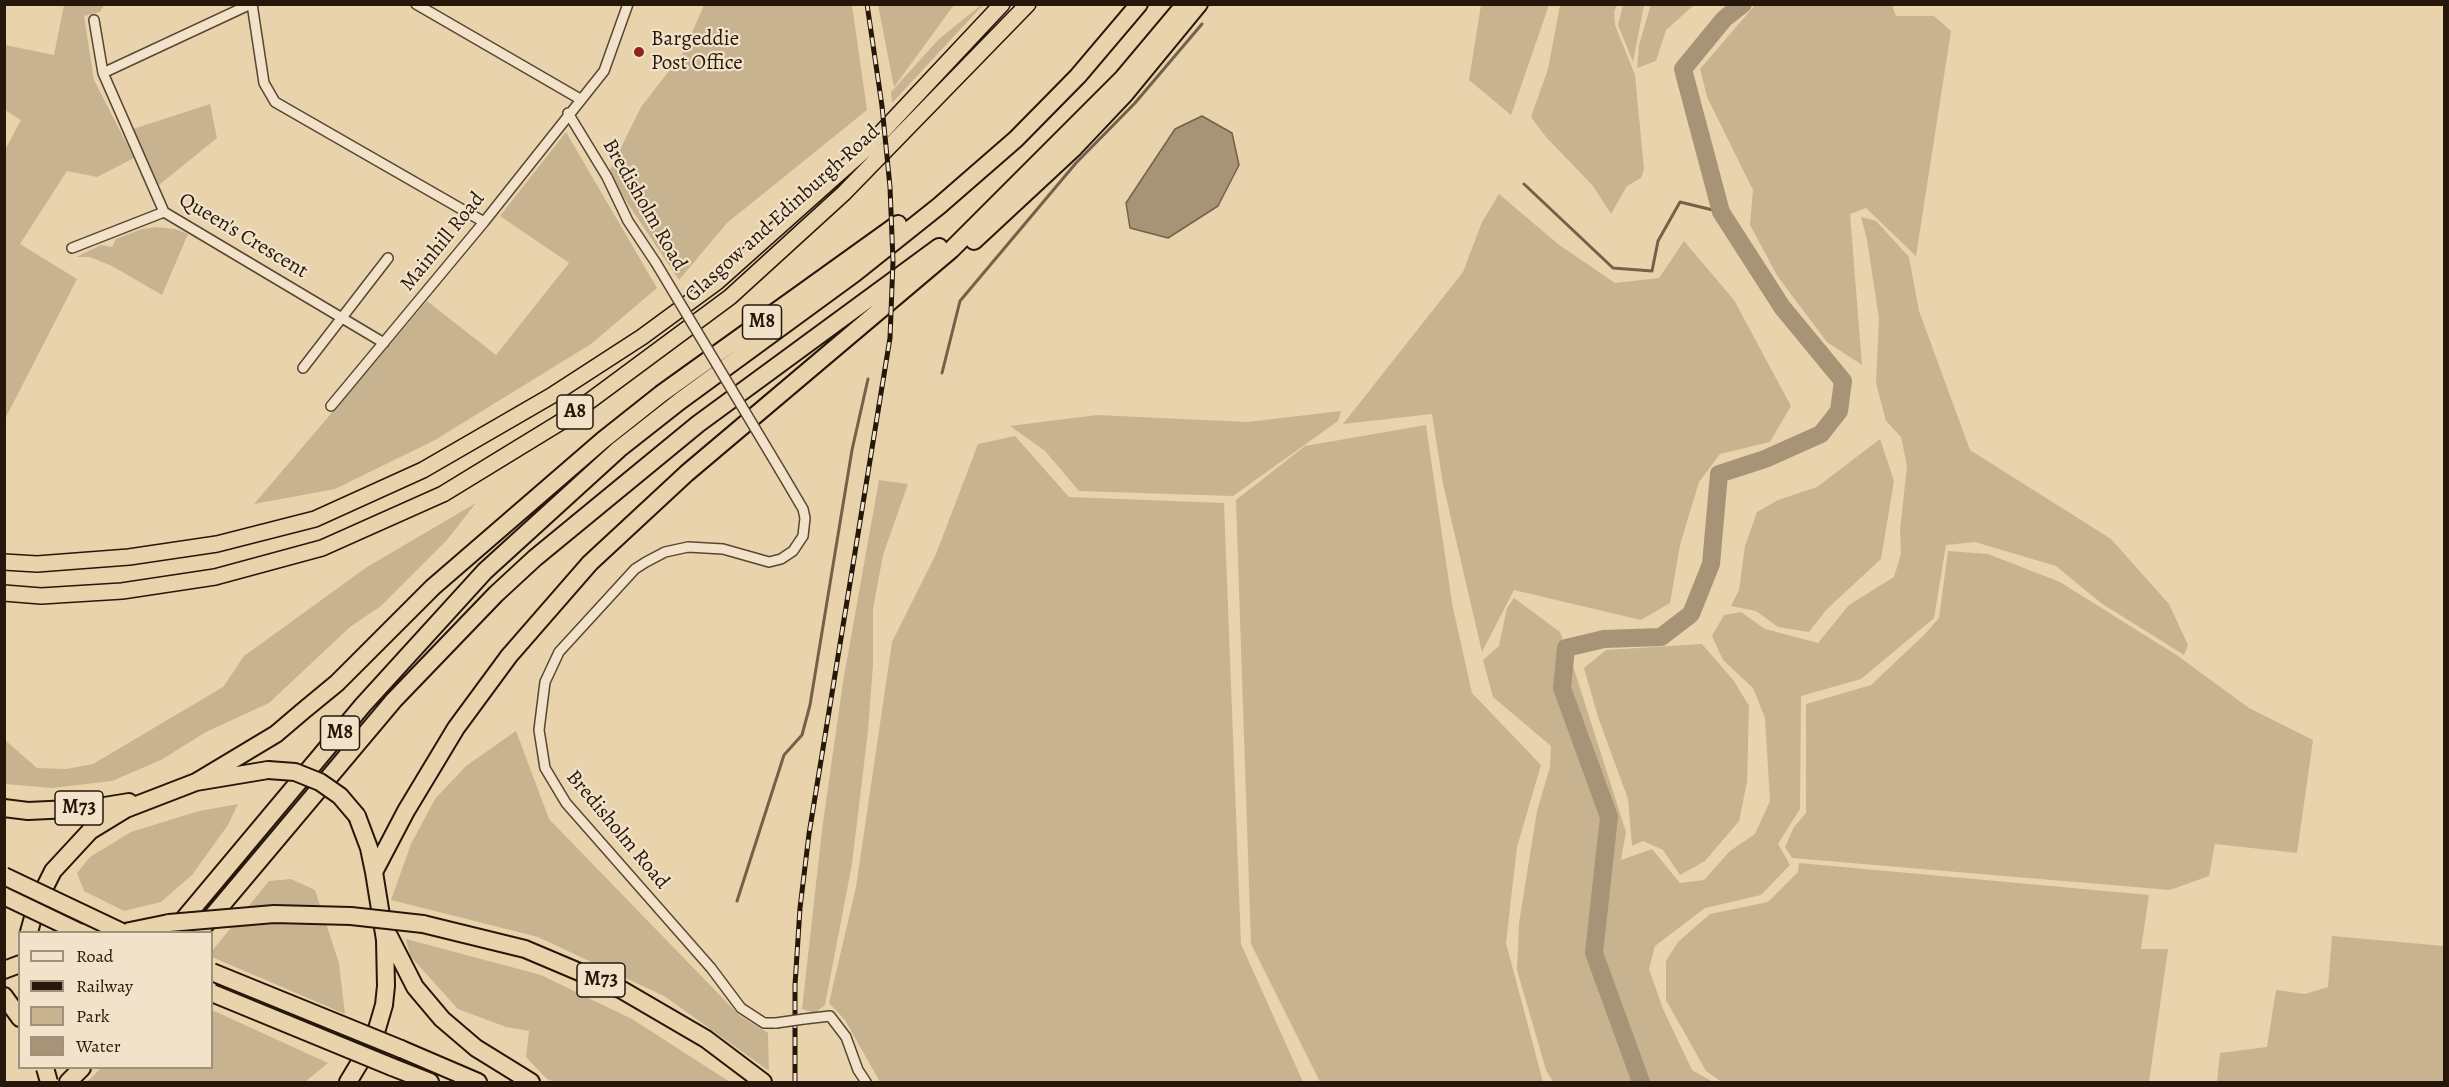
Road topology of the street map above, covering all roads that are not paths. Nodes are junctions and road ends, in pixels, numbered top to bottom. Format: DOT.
graph roads {
  1 [pos="251,4"];
  2 [pos="416,4"];
  3 [pos="628,4"];
  4 [pos="1002,4"];
  5 [pos="1028,4"];
  6 [pos="1138,4"];
  7 [pos="1185,4"];
  8 [pos="1199,4"];
  9 [pos="94,20"];
  10 [pos="103,73"];
  11 [pos="580,99"];
  12 [pos="568,113"];
  13 [pos="1020,180"];
  14 [pos="164,212"];
  15 [pos="484,222"];
  16 [pos="72,248"];
  17 [pos="388,258"];
  18 [pos="343,316"];
  19 [pos="384,344"];
  20 [pos="742,355"];
  21 [pos="303,368"];
  22 [pos="331,406"];
  23 [pos="733,434"];
  24 [pos="4,562"];
  25 [pos="4,593"];
  26 [pos="384,637"];
  27 [pos="196,782"];
  28 [pos="153,798"];
  29 [pos="4,808"];
  30 [pos="374,872"];
  31 [pos="4,876"];
  32 [pos="4,896"];
  33 [pos="380,906"];
  34 [pos="30,931"];
  35 [pos="75,931"];
  36 [pos="119,931"];
  37 [pos="132,931"];
  38 [pos="175,931"];
  39 [pos="201,931"];
  40 [pos="213,972"];
  41 [pos="213,993"];
  42 [pos="4,996"];
  43 [pos="18,1015"];
  44 [pos="53,1069"];
  45 [pos="81,1069"];
  46 [pos="761,1081"];
  47 [pos="40,1083"];
  48 [pos="68,1083"];
  49 [pos="348,1083"];
  50 [pos="430,1083"];
  51 [pos="478,1083"];
  52 [pos="531,1083"];
  53 [pos="866,1083"];
  1 -- 10 [label="street"];
  1 -- 15 [label="street"];
  2 -- 11 [label="street"];
  3 -- 11 [label="street, Mainhill Road"];
  4 -- 24 [label="highway, Glasgow and Edinburgh Road / A8"];
  5 -- 25 [label="highway, Glasgow and Edinburgh Road / A8"];
  6 -- 20 [label="highway, M8"];
  6 -- 26 [label="highway, M8"];
  7 -- 13 [label="highway, M8"];
  8 -- 23 [label="highway, M8"];
  9 -- 10 [label="street, Queen's Crescent"];
  10 -- 14 [label="street, Queen's Crescent"];
  11 -- 12 [label="street, Mainhill Road"];
  12 -- 15 [label="street, Mainhill Road"];
  12 -- 53 [label="street, Bredisholm Road, bridge"];
  13 -- 23 [label="highway, M8"];
  13 -- 39 [label="highway, M8"];
  14 -- 16 [label="street"];
  14 -- 18 [label="street, Queen's Crescent"];
  15 -- 19 [label="street, Mainhill Road"];
  17 -- 18 [label="street, Mainhill Road"];
  18 -- 19 [label="street, Queen's Crescent"];
  18 -- 21 [label="street, Mainhill Road"];
  19 -- 22 [label="street, Mainhill Road"];
  20 -- 26 [label="highway, M8"];
  20 -- 38 [label="highway, M8"];
  23 -- 30 [label="highway, M8"];
  26 -- 27 [label="highway, M8"];
  27 -- 28 [label="highway, M8"];
  27 -- 30 [label="highway, M8, bridge"];
  28 -- 29 [label="highway, M73"];
  28 -- 34 [label="highway, M8"];
  30 -- 33 [label="highway, M8"];
  31 -- 36 [label="highway, M73, bridge"];
  32 -- 35 [label="highway, bridge"];
  33 -- 49 [label="highway, M8"];
  33 -- 52 [label="highway"];
  37 -- 46 [label="highway, M73, bridge"];
  40 -- 51 [label="highway, bridge"];
  41 -- 50 [label="highway, bridge"];
  42 -- 43 [label="highway"];
  44 -- 47 [label="highway"];
  45 -- 48 [label="highway"];
}
